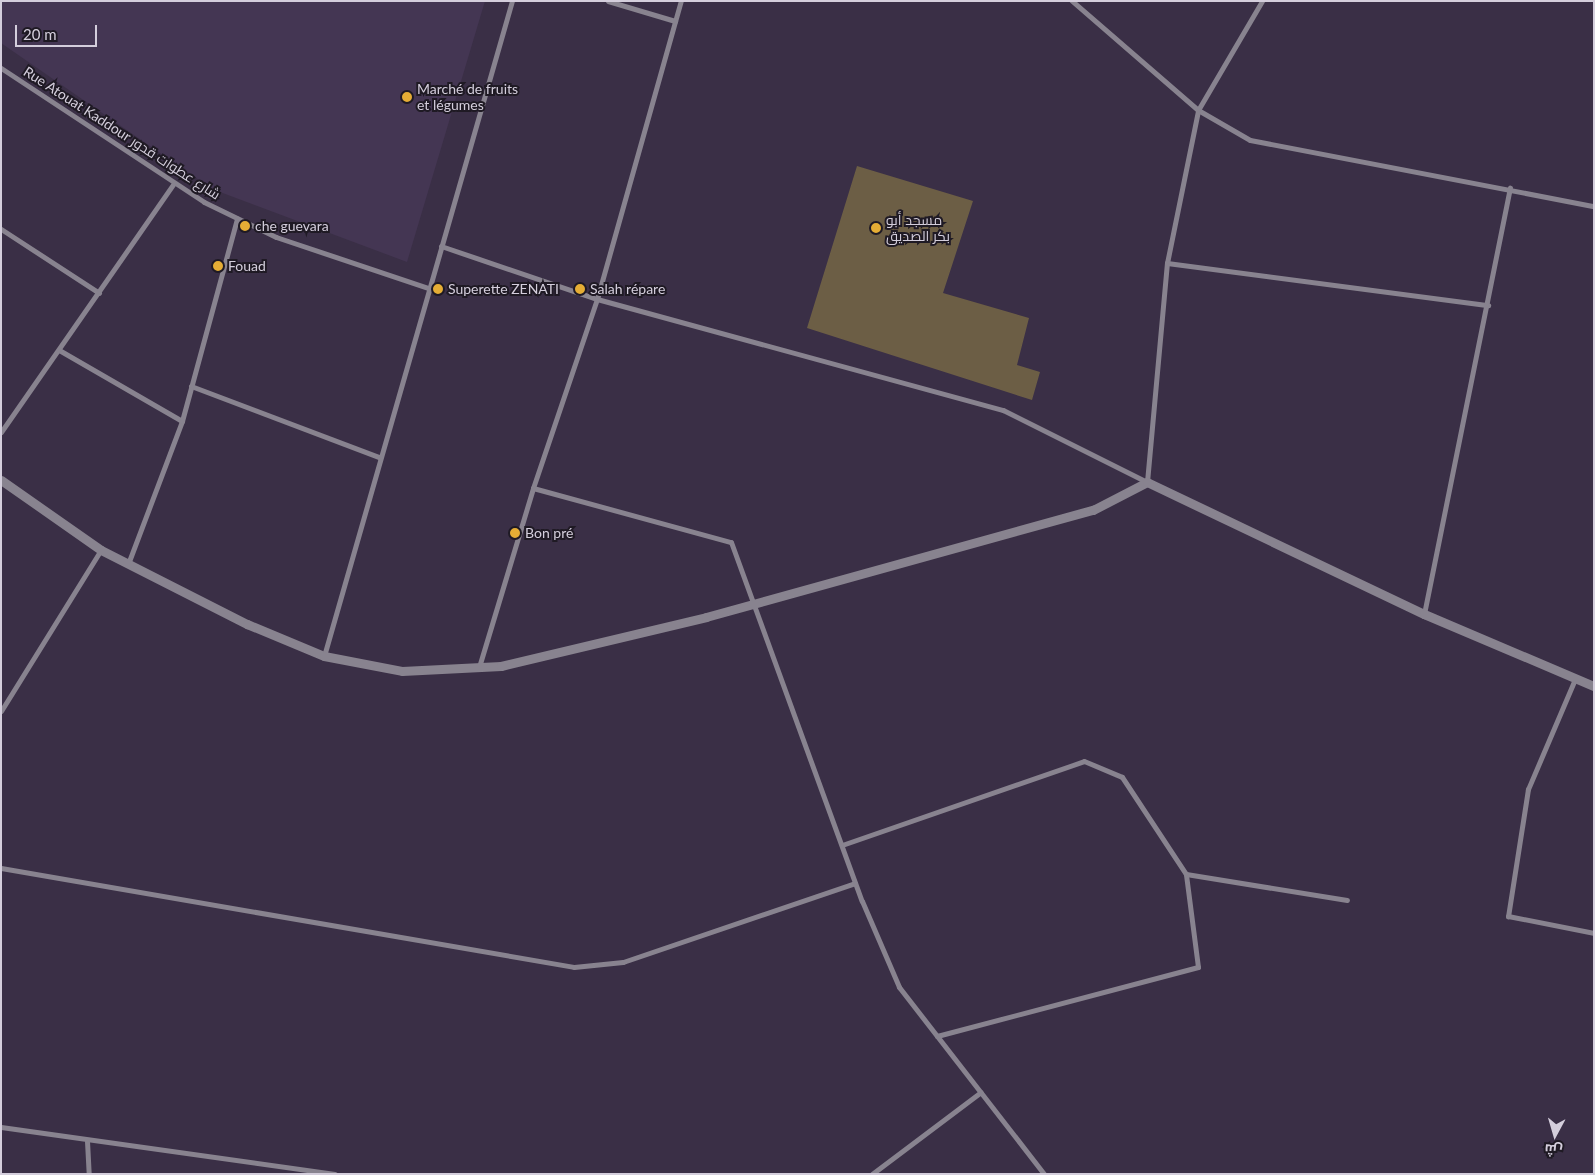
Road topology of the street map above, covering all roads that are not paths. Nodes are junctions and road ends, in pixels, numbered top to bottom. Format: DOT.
graph roads {
  1 [pos="512,1"];
  2 [pos="608,1"];
  3 [pos="681,1"];
  4 [pos="1072,1"];
  5 [pos="1262,1"];
  6 [pos="675,21"];
  7 [pos="1,68"];
  8 [pos="1198,110"];
  9 [pos="174,183"];
  10 [pos="1510,188"];
  11 [pos="1594,206"];
  12 [pos="237,218"];
  13 [pos="1,229"];
  14 [pos="440,246"];
  15 [pos="1167,263"];
  16 [pos="428,288"];
  17 [pos="99,293"];
  18 [pos="597,299"];
  19 [pos="1488,305"];
  20 [pos="59,350"];
  21 [pos="191,386"];
  22 [pos="182,421"];
  23 [pos="1,432"];
  24 [pos="379,457"];
  25 [pos="1,480"];
  26 [pos="1147,482"];
  27 [pos="533,488"];
  28 [pos="101,550"];
  29 [pos="128,564"];
  30 [pos="752,603"];
  31 [pos="1424,614"];
  32 [pos="324,656"];
  33 [pos="479,667"];
  34 [pos="1575,679"];
  35 [pos="1594,686"];
  36 [pos="1,711"];
  37 [pos="842,844"];
  38 [pos="1,868"];
  39 [pos="1186,874"];
  40 [pos="856,883"];
  41 [pos="1347,900"];
  42 [pos="1594,932"];
  43 [pos="937,1036"];
  44 [pos="981,1092"];
  45 [pos="1,1127"];
  46 [pos="87,1141"];
  47 [pos="88,1174"];
  48 [pos="335,1174"];
  49 [pos="872,1174"];
  50 [pos="1044,1174"];
  1 -- 14 [label="street"];
  2 -- 6 [label="street"];
  3 -- 6 [label="street"];
  4 -- 8 [label="street"];
  5 -- 8 [label="street"];
  6 -- 18 [label="street"];
  7 -- 9 [label="street, Rue Atouat Kaddour شارع عطوات قدور"];
  8 -- 10 [label="street"];
  8 -- 15 [label="street"];
  9 -- 12 [label="street, Rue Atouat Kaddour شارع عطوات قدور"];
  9 -- 17 [label="street"];
  10 -- 11 [label="street"];
  10 -- 19 [label="street"];
  12 -- 16 [label="street, Rue Atouat Kaddour شارع عطوات قدور"];
  12 -- 21 [label="street"];
  13 -- 17 [label="street"];
  14 -- 16 [label="street"];
  14 -- 18 [label="street"];
  15 -- 19 [label="street"];
  15 -- 26 [label="street"];
  16 -- 24 [label="street"];
  17 -- 20 [label="street"];
  18 -- 26 [label="street"];
  18 -- 27 [label="street"];
  19 -- 31 [label="street"];
  20 -- 22 [label="street"];
  20 -- 23 [label="street"];
  21 -- 22 [label="street"];
  21 -- 24 [label="street"];
  22 -- 29 [label="street"];
  24 -- 32 [label="street"];
  25 -- 28 [label="street"];
  26 -- 30 [label="street"];
  26 -- 31 [label="street"];
  27 -- 30 [label="street"];
  27 -- 33 [label="street"];
  28 -- 29 [label="street"];
  28 -- 36 [label="street"];
  29 -- 32 [label="street"];
  30 -- 33 [label="street"];
  30 -- 37 [label="street"];
  31 -- 34 [label="street"];
  32 -- 33 [label="street"];
  34 -- 35 [label="street"];
  34 -- 42 [label="street"];
  37 -- 39 [label="street"];
  37 -- 40 [label="street"];
  38 -- 40 [label="street"];
  39 -- 41 [label="street"];
  39 -- 43 [label="street"];
  40 -- 43 [label="street"];
  43 -- 44 [label="street"];
  44 -- 49 [label="street"];
  44 -- 50 [label="street"];
  45 -- 46 [label="street"];
  46 -- 47 [label="street"];
  46 -- 48 [label="street"];
}
